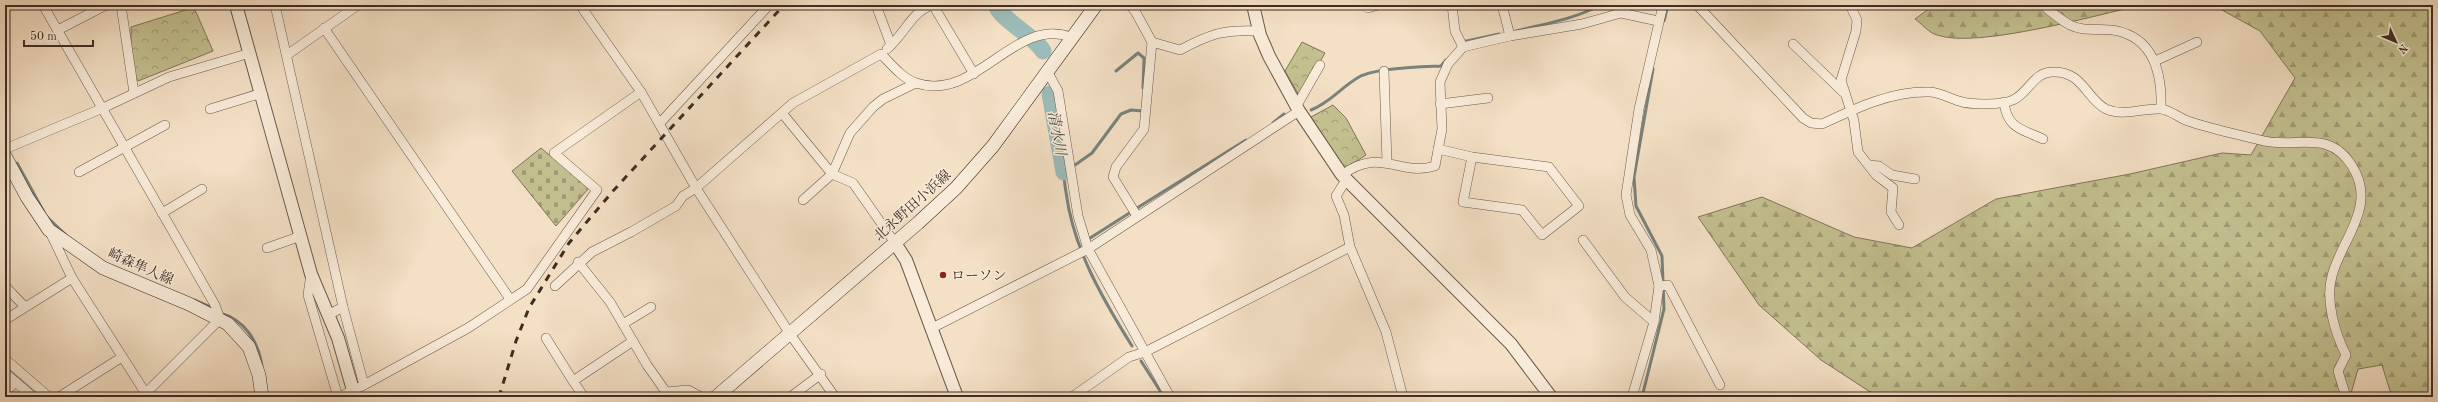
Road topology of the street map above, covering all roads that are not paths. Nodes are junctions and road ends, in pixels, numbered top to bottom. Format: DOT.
graph roads {
  1 [pos="43,5"];
  2 [pos="106,5"];
  3 [pos="121,5"];
  4 [pos="236,5"];
  5 [pos="275,5"];
  6 [pos="358,5"];
  7 [pos="580,5"];
  8 [pos="769,5"];
  9 [pos="876,5"];
  10 [pos="932,5"];
  11 [pos="1096,5"];
  12 [pos="1130,5"];
  13 [pos="1253,5"];
  14 [pos="1366,5"];
  15 [pos="1378,5"];
  16 [pos="1452,5"];
  17 [pos="1502,5"];
  18 [pos="1662,5"];
  19 [pos="1697,5"];
  20 [pos="1850,5"];
  21 [pos="2043,5"];
  22 [pos="1658,21"];
  23 [pos="324,28"];
  24 [pos="58,30"];
  25 [pos="1259,31"];
  26 [pos="1510,36"];
  27 [pos="1071,37"];
  28 [pos="1152,42"];
  29 [pos="2197,42"];
  30 [pos="1460,43"];
  31 [pos="1793,44"];
  32 [pos="891,45"];
  33 [pos="250,53"];
  34 [pos="882,54"];
  35 [pos="287,55"];
  36 [pos="2155,61"];
  37 [pos="1320,65"];
  38 [pos="1047,71"];
  39 [pos="1384,71"];
  40 [pos="974,74"];
  41 [pos="916,83"];
  42 [pos="641,92"];
  43 [pos="134,93"];
  44 [pos="262,93"];
  45 [pos="1844,93"];
  46 [pos="1488,98"];
  47 [pos="2004,102"];
  48 [pos="1440,104"];
  49 [pos="103,108"];
  50 [pos="2161,108"];
  51 [pos="210,109"];
  52 [pos="1297,109"];
  53 [pos="1851,111"];
  54 [pos="782,113"];
  55 [pos="660,123"];
  56 [pos="165,125"];
  57 [pos="2043,139"];
  58 [pos="125,147"];
  59 [pos="5,149"];
  60 [pos="1438,149"];
  61 [pos="5,156"];
  62 [pos="1472,157"];
  63 [pos="1387,164"];
  64 [pos="1869,165"];
  65 [pos="79,172"];
  66 [pos="832,174"];
  67 [pos="1344,178"];
  68 [pos="1915,179"];
  69 [pos="696,188"];
  70 [pos="202,189"];
  71 [pos="803,200"];
  72 [pos="162,213"];
  73 [pos="1136,216"];
  74 [pos="1899,224"];
  75 [pos="49,230"];
  76 [pos="301,236"];
  77 [pos="1583,240"];
  78 [pos="895,243"];
  79 [pos="1350,246"];
  80 [pos="267,248"];
  81 [pos="1084,251"];
  82 [pos="578,262"];
  83 [pos="311,274"];
  84 [pos="72,278"];
  85 [pos="5,286"];
  86 [pos="555,286"];
  87 [pos="1659,286"];
  88 [pos="510,299"];
  89 [pos="26,307"];
  90 [pos="343,307"];
  91 [pos="651,307"];
  92 [pos="328,314"];
  93 [pos="220,319"];
  94 [pos="5,320"];
  95 [pos="1654,322"];
  96 [pos="623,324"];
  97 [pos="932,328"];
  98 [pos="790,334"];
  99 [pos="546,338"];
  100 [pos="633,341"];
  101 [pos="1145,352"];
  102 [pos="122,357"];
  103 [pos="5,359"];
  104 [pos="5,373"];
  105 [pos="821,374"];
  106 [pos="572,381"];
  107 [pos="16,382"];
  108 [pos="364,385"];
  109 [pos="1720,385"];
  110 [pos="5,392"];
  111 [pos="354,393"];
  112 [pos="664,394"];
  113 [pos="147,395"];
  114 [pos="792,395"];
  115 [pos="33,397"];
  116 [pos="49,397"];
  117 [pos="59,397"];
  118 [pos="262,397"];
  119 [pos="338,397"];
  120 [pos="584,397"];
  121 [pos="701,397"];
  122 [pos="716,397"];
  123 [pos="835,397"];
  124 [pos="957,397"];
  125 [pos="1072,397"];
  126 [pos="1170,397"];
  127 [pos="1403,397"];
  128 [pos="1551,397"];
  129 [pos="1631,397"];
  130 [pos="2346,397"];
  1 -- 24 [label="street"];
  2 -- 24 [label="street"];
  3 -- 43 [label="street"];
  4 -- 33 [label="street"];
  5 -- 35 [label="street"];
  6 -- 23 [label="street"];
  7 -- 42 [label="street"];
  8 -- 55 [label="street"];
  9 -- 32 [label="street"];
  10 -- 32 [label="street"];
  10 -- 40 [label="street"];
  11 -- 27 [label="main road, 北永野田小浜線"];
  12 -- 28 [label="street"];
  13 -- 25 [label="street"];
  14 -- 15 [label="street"];
  16 -- 30 [label="street"];
  17 -- 26 [label="street"];
  18 -- 22 [label="street"];
  19 -- 53 [label="street"];
  20 -- 45 [label="street"];
  21 -- 36 [label="street"];
  22 -- 26 [label="street"];
  22 -- 87 [label="street"];
  23 -- 35 [label="street"];
  23 -- 88 [label="street"];
  24 -- 49 [label="street"];
  25 -- 28 [label="street"];
  25 -- 52 [label="street"];
  26 -- 30 [label="street"];
  27 -- 38 [label="main road, 北永野田小浜線"];
  27 -- 40 [label="street"];
  28 -- 73 [label="street"];
  29 -- 36 [label="street"];
  30 -- 48 [label="street"];
  31 -- 45 [label="street"];
  32 -- 34 [label="street"];
  33 -- 43 [label="street"];
  33 -- 44 [label="street"];
  34 -- 41 [label="street"];
  34 -- 54 [label="street"];
  35 -- 90 [label="street"];
  36 -- 50 [label="street"];
  37 -- 52 [label="street"];
  38 -- 78 [label="main road, 北永野田小浜線"];
  38 -- 81 [label="street"];
  39 -- 63 [label="street"];
  40 -- 41 [label="street"];
  41 -- 66 [label="street"];
  42 -- 55 [label="street"];
  42 -- 88 [label="street"];
  43 -- 49 [label="street"];
  44 -- 51 [label="street"];
  44 -- 76 [label="street"];
  45 -- 53 [label="street"];
  46 -- 48 [label="street"];
  47 -- 50 [label="street"];
  47 -- 53 [label="street"];
  47 -- 57 [label="street"];
  48 -- 60 [label="street"];
  49 -- 58 [label="street"];
  49 -- 59 [label="street"];
  50 -- 130 [label="street"];
  52 -- 67 [label="street"];
  52 -- 73 [label="street"];
  53 -- 64 [label="street"];
  54 -- 66 [label="street"];
  54 -- 69 [label="street"];
  55 -- 69 [label="street"];
  56 -- 58 [label="street"];
  58 -- 65 [label="street"];
  58 -- 72 [label="street"];
  60 -- 62 [label="street"];
  60 -- 63 [label="street"];
  61 -- 75 [label="main road, 崎森隼人線"];
  62 -- 62 [label="street"];
  63 -- 67 [label="street"];
  64 -- 68 [label="street"];
  64 -- 74 [label="street"];
  66 -- 71 [label="street"];
  66 -- 78 [label="street"];
  67 -- 79 [label="street"];
  67 -- 128 [label="street"];
  69 -- 82 [label="street"];
  69 -- 98 [label="street"];
  70 -- 72 [label="street"];
  72 -- 93 [label="street"];
  73 -- 81 [label="street"];
  75 -- 84 [label="street"];
  75 -- 93 [label="main road, 崎森隼人線"];
  76 -- 80 [label="street"];
  76 -- 83 [label="street"];
  77 -- 95 [label="street"];
  78 -- 97 [label="street"];
  78 -- 98 [label="main road, 北永野田小浜線"];
  79 -- 101 [label="street"];
  79 -- 127 [label="street"];
  81 -- 97 [label="street"];
  81 -- 101 [label="street"];
  82 -- 86 [label="street"];
  82 -- 96 [label="street"];
  83 -- 92 [label="street"];
  83 -- 119 [label="street"];
  84 -- 89 [label="street"];
  84 -- 102 [label="street"];
  85 -- 89 [label="street"];
  87 -- 95 [label="street"];
  87 -- 109 [label="street"];
  88 -- 108 [label="street"];
  89 -- 94 [label="street"];
  90 -- 92 [label="street"];
  90 -- 108 [label="street"];
  91 -- 96 [label="street"];
  92 -- 111 [label="street"];
  93 -- 113 [label="street"];
  93 -- 118 [label="main road, 崎森隼人線"];
  95 -- 129 [label="street"];
  96 -- 100 [label="street"];
  97 -- 124 [label="street"];
  98 -- 105 [label="street"];
  98 -- 122 [label="main road, 北永野田小浜線"];
  99 -- 106 [label="street"];
  100 -- 106 [label="street"];
  100 -- 112 [label="street"];
  101 -- 125 [label="street"];
  101 -- 126 [label="street"];
  102 -- 113 [label="street"];
  102 -- 117 [label="street"];
  103 -- 116 [label="street"];
  104 -- 107 [label="street"];
  105 -- 114 [label="street"];
  105 -- 123 [label="street"];
  106 -- 120 [label="street"];
  107 -- 110 [label="street"];
  107 -- 115 [label="street"];
  108 -- 111 [label="street"];
  111 -- 119 [label="street"];
  112 -- 121 [label="street"];
}
